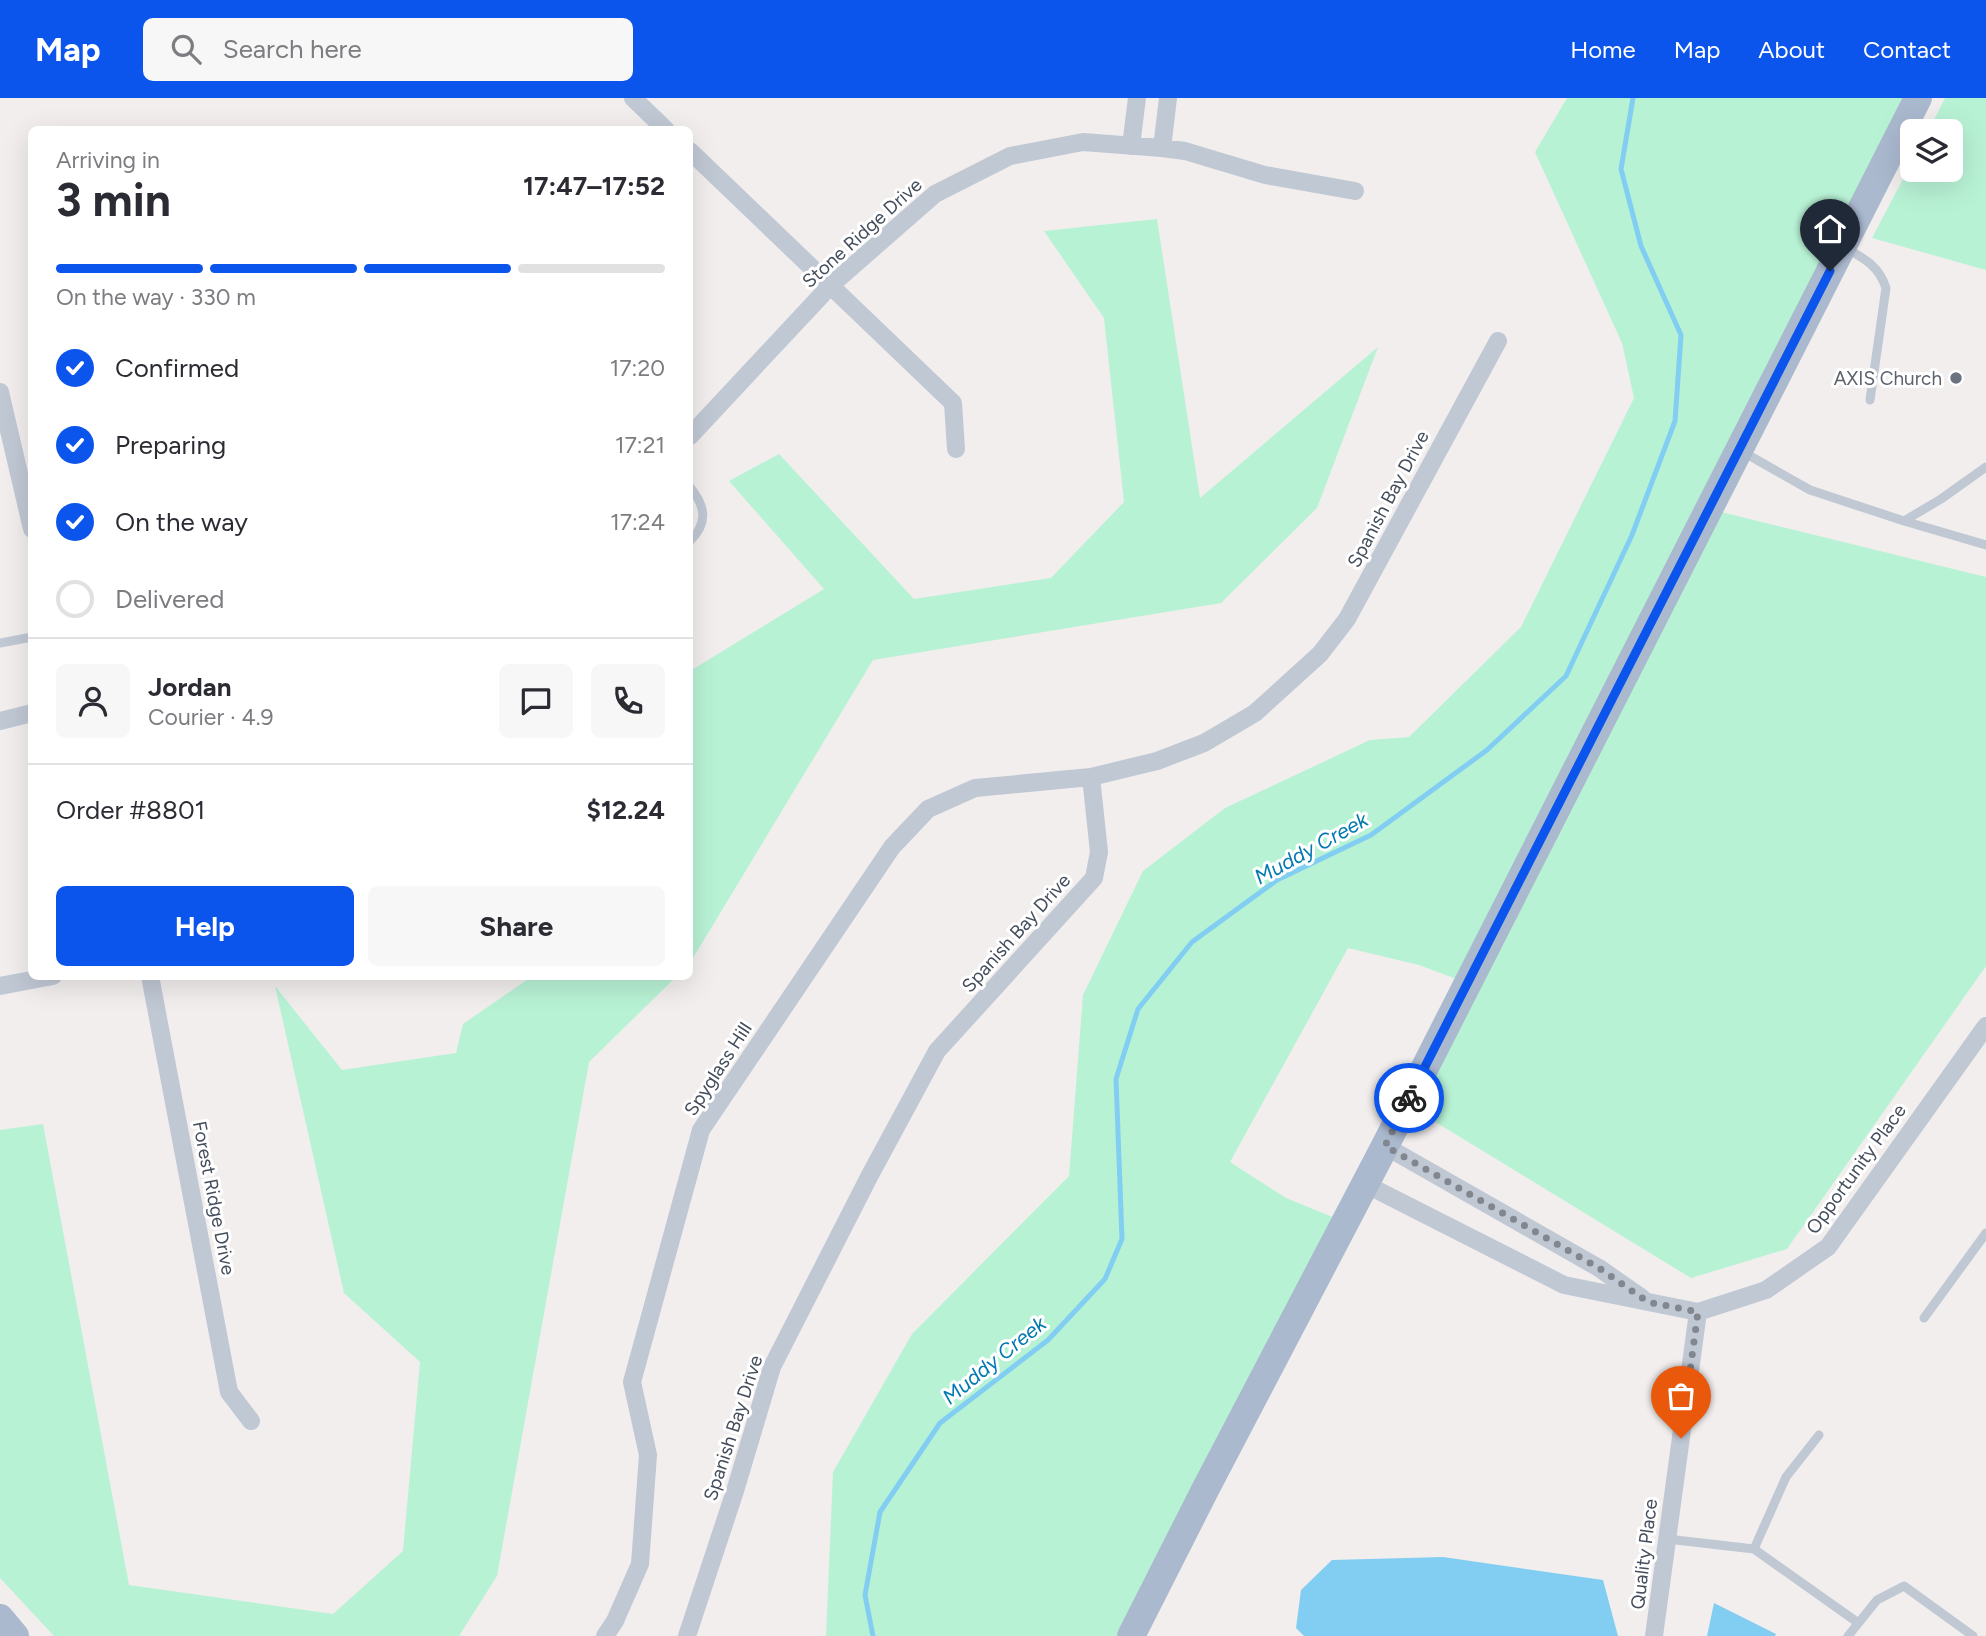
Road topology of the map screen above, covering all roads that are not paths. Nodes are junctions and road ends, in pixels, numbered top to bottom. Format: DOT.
graph roads {
  1 [pos="633,98"];
  2 [pos="1137,98"];
  3 [pos="1168,98"];
  4 [pos="1918,98"];
  5 [pos="662,126"];
  6 [pos="1131,146"];
  7 [pos="1162,148"];
  8 [pos="693,154"];
  9 [pos="1355,191"];
  10 [pos="1842,247"];
  11 [pos="831,285"];
  12 [pos="1498,341"];
  13 [pos="0,392"];
  14 [pos="1870,400"];
  15 [pos="693,433"];
  16 [pos="956,449"];
  17 [pos="1738,450"];
  18 [pos="1986,467"];
  19 [pos="693,491"];
  20 [pos="28,513"];
  21 [pos="1904,521"];
  22 [pos="693,538"];
  23 [pos="1986,545"];
  24 [pos="28,637"];
  25 [pos="0,643"];
  26 [pos="28,714"];
  27 [pos="0,720"];
  28 [pos="1091,777"];
  29 [pos="32,980"];
  30 [pos="151,980"];
  31 [pos="0,986"];
  32 [pos="1986,1026"];
  33 [pos="1385,1146"];
  34 [pos="1365,1184"];
  35 [pos="1986,1233"];
  36 [pos="1648,1302"];
  37 [pos="1698,1312"];
  38 [pos="1924,1318"];
  39 [pos="251,1421"];
  40 [pos="1819,1435"];
  41 [pos="1667,1539"];
  42 [pos="1754,1549"];
  43 [pos="0,1618"];
  44 [pos="1857,1622"];
  45 [pos="15,1636"];
  46 [pos="605,1636"];
  47 [pos="687,1636"];
  48 [pos="1131,1636"];
  49 [pos="1654,1636"];
  50 [pos="1848,1636"];
  51 [pos="1973,1636"];
  1 -- 5 [label="street"];
  2 -- 6 [label="street"];
  3 -- 7 [label="street"];
  4 -- 10 [label="main road"];
  6 -- 7 [label="street, Stone Ridge Drive"];
  6 -- 11 [label="street, Stone Ridge Drive"];
  7 -- 9 [label="street, Stone Ridge Drive"];
  8 -- 11 [label="street"];
  10 -- 14 [label="lane"];
  10 -- 17 [label="main road"];
  11 -- 15 [label="street, Stone Ridge Drive"];
  11 -- 16 [label="street"];
  12 -- 28 [label="street, Spanish Bay Drive"];
  13 -- 20 [label="street"];
  17 -- 21 [label="lane"];
  17 -- 33 [label="main road"];
  18 -- 21 [label="lane"];
  19 -- 22 [label="lane"];
  21 -- 23 [label="lane"];
  24 -- 25 [label="lane"];
  26 -- 27 [label="street"];
  28 -- 46 [label="street, Spyglass Hill"];
  28 -- 47 [label="street, Spanish Bay Drive"];
  29 -- 31 [label="street"];
  30 -- 39 [label="street, Forest Ridge Drive"];
  32 -- 37 [label="street, Opportunity Place"];
  33 -- 34 [label="main road"];
  33 -- 36 [label="street, Opportunity Place"];
  34 -- 36 [label="street, Opportunity Place"];
  34 -- 48 [label="main road"];
  35 -- 38 [label="lane"];
  36 -- 37 [label="street, Opportunity Place"];
  37 -- 41 [label="street, Quality Place"];
  40 -- 42 [label="lane"];
  41 -- 42 [label="lane"];
  41 -- 49 [label="street, Quality Place"];
  42 -- 44 [label="lane"];
  43 -- 45 [label="main road"];
  44 -- 50 [label="lane"];
  44 -- 51 [label="lane"];
}
